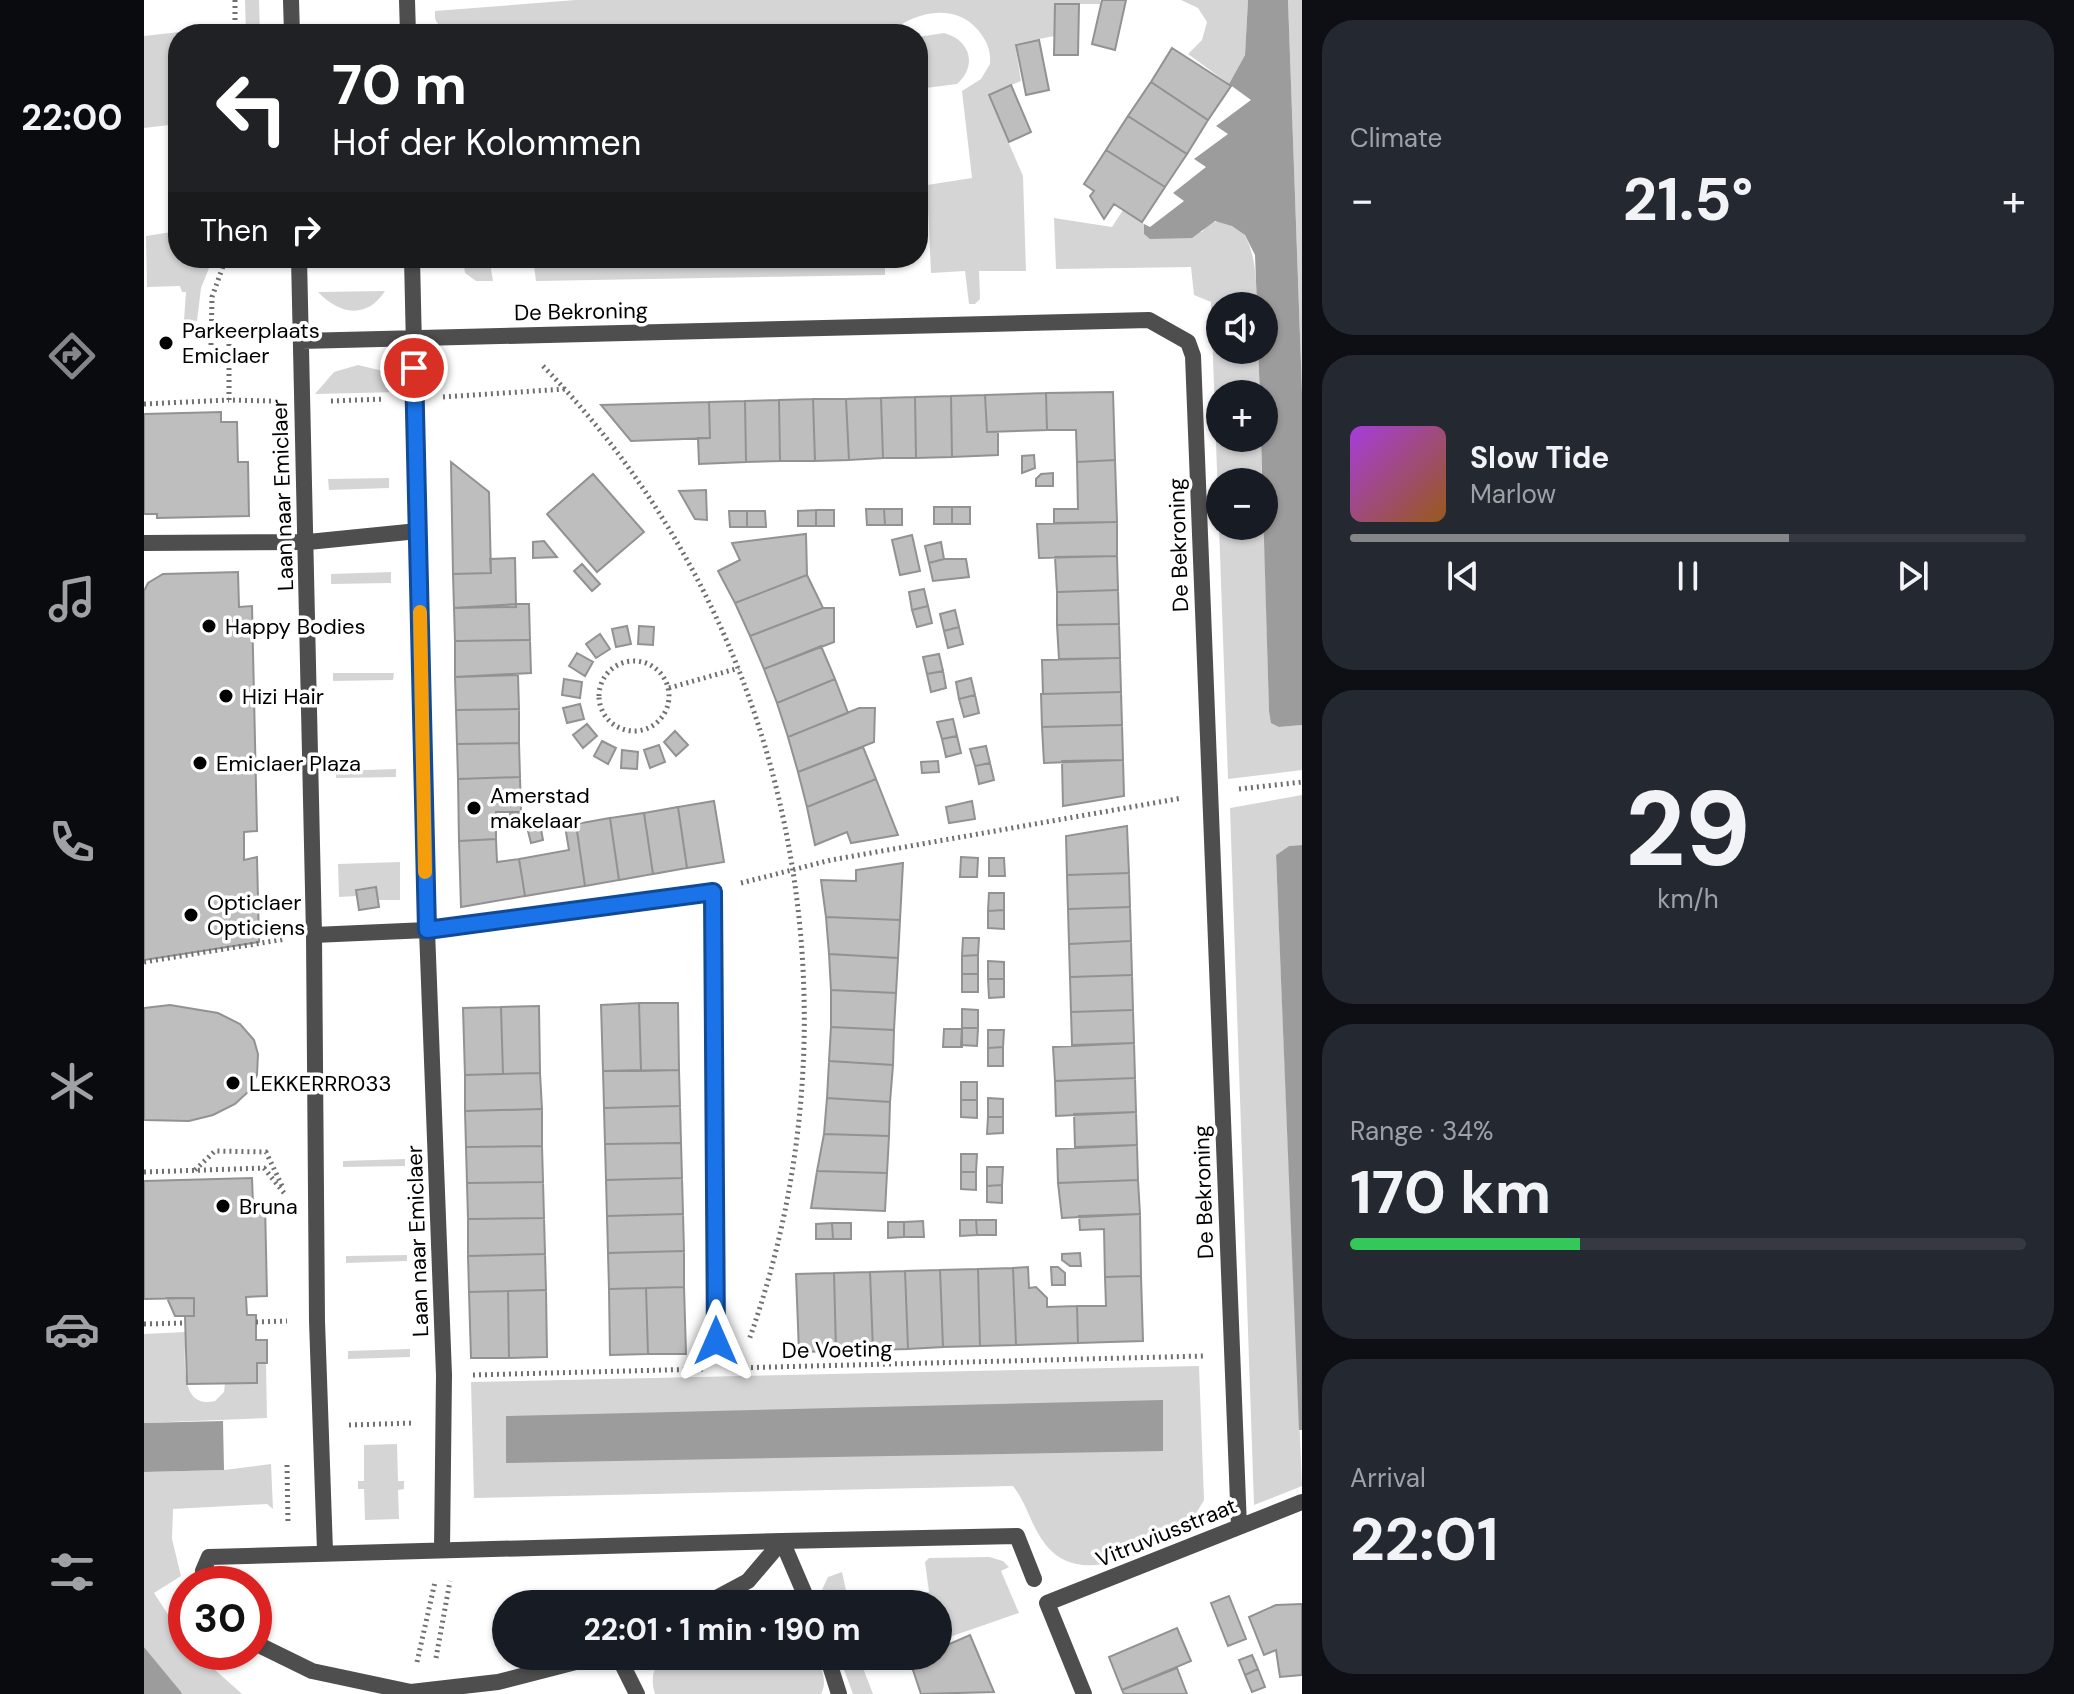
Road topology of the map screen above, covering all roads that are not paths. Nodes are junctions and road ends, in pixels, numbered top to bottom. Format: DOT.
graph roads {
  1 [pos="291,0"];
  2 [pos="407,0"];
  3 [pos="292,24"];
  4 [pos="408,24"];
  5 [pos="299,268"];
  6 [pos="412,268"];
  7 [pos="414,338"];
  8 [pos="301,341"];
  9 [pos="418,531"];
  10 [pos="308,542"];
  11 [pos="144,543"];
  12 [pos="427,930"];
  13 [pos="314,935"];
  14 [pos="716,1341"];
  15 [pos="1302,1502"];
  16 [pos="1239,1527"];
  17 [pos="782,1541"];
  18 [pos="442,1550"];
  19 [pos="325,1551"];
  20 [pos="205,1566"];
  21 [pos="1034,1579"];
  22 [pos="731,1590"];
  23 [pos="803,1590"];
  24 [pos="272,1651"];
  25 [pos="545,1670"];
  26 [pos="625,1670"];
  27 [pos="831,1670"];
  28 [pos="411,1692"];
  29 [pos="637,1694"];
  30 [pos="839,1694"];
  31 [pos="1084,1694"];
  1 -- 3 [label="street"];
  2 -- 4 [label="street"];
  5 -- 8 [label="street, Laan naar Emiclaer"];
  6 -- 7 [label="street, Laan naar Emiclaer"];
  7 -- 8 [label="street"];
  7 -- 9 [label="street, Laan naar Emiclaer"];
  7 -- 16 [label="street, De Bekroning"];
  8 -- 10 [label="street, Laan naar Emiclaer"];
  9 -- 10 [label="street"];
  9 -- 12 [label="street, Laan naar Emiclaer"];
  10 -- 11 [label="street"];
  10 -- 13 [label="street, Laan naar Emiclaer"];
  12 -- 13 [label="street"];
  12 -- 14 [label="street"];
  12 -- 18 [label="street, Laan naar Emiclaer"];
  13 -- 19 [label="street, Laan naar Emiclaer"];
  15 -- 16 [label="street, Vitruviusstraat"];
  16 -- 31 [label="street, Vitruviusstraat"];
  17 -- 18 [label="street"];
  17 -- 21 [label="street"];
  17 -- 22 [label="street"];
  17 -- 23 [label="street"];
  18 -- 19 [label="street"];
  19 -- 20 [label="street"];
  24 -- 28 [label="street"];
  25 -- 28 [label="street"];
  26 -- 29 [label="street"];
  27 -- 30 [label="street"];
}
